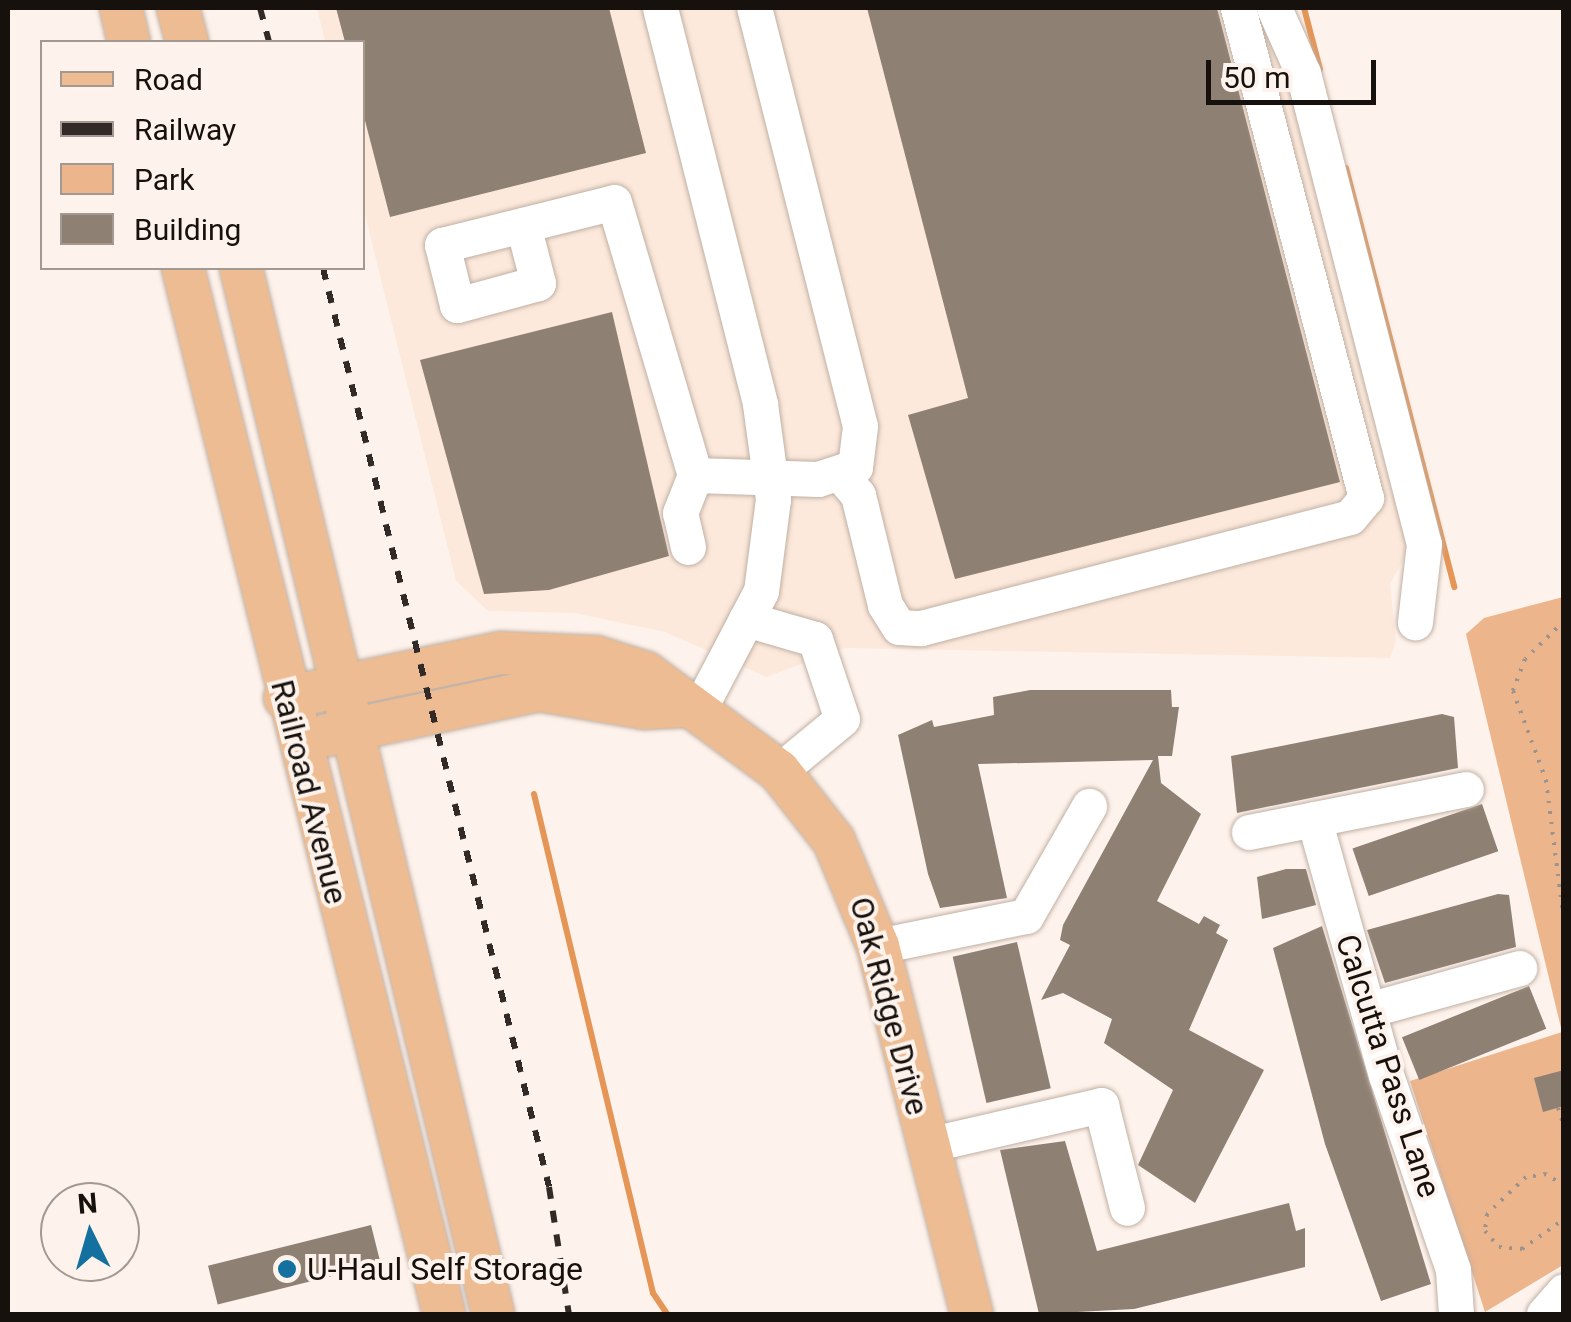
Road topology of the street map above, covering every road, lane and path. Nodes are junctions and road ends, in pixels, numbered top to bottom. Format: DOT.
graph roads {
  1 [pos="121,8"];
  2 [pos="178,8"];
  3 [pos="660,8"];
  4 [pos="754,8"];
  5 [pos="1238,8"];
  6 [pos="1274,8"];
  7 [pos="129,40"];
  8 [pos="186,40"];
  9 [pos="524,225"];
  10 [pos="183,270"];
  11 [pos="241,270"];
  12 [pos="695,476"];
  13 [pos="842,476"];
  14 [pos="770,479"];
  15 [pos="688,546"];
  16 [pos="746,619"];
  17 [pos="1564,621"];
  18 [pos="1415,622"];
  19 [pos="341,686"];
  20 [pos="285,698"];
  21 [pos="691,709"];
  22 [pos="352,728"];
  23 [pos="296,743"];
  24 [pos="779,771"];
  25 [pos="1466,790"];
  26 [pos="1089,806"];
  27 [pos="1314,819"];
  28 [pos="1248,832"];
  29 [pos="1564,922"];
  30 [pos="878,946"];
  31 [pos="1519,968"];
  32 [pos="1368,1010"];
  33 [pos="1558,1108"];
  34 [pos="1564,1127"];
  35 [pos="927,1145"];
  36 [pos="1563,1186"];
  37 [pos="1127,1208"];
  38 [pos="1564,1219"];
  39 [pos="1564,1291"];
  40 [pos="444,1314"];
  41 [pos="493,1314"];
  42 [pos="972,1314"];
  43 [pos="1456,1314"];
  44 [pos="1544,1314"];
  1 -- 7 [label="main road"];
  2 -- 8 [label="main road"];
  3 -- 14 [label="street"];
  4 -- 13 [label="street"];
  5 -- 13 [label="street"];
  6 -- 18 [label="street"];
  9 -- 12 [label="street"];
  10 -- 20 [label="main road, Railroad Avenue"];
  11 -- 19 [label="main road, Railroad Avenue"];
  12 -- 14 [label="street"];
  12 -- 15 [label="street"];
  13 -- 14 [label="street"];
  14 -- 16 [label="street"];
  16 -- 21 [label="street"];
  16 -- 24 [label="street"];
  17 -- 29 [label="path"];
  19 -- 20 [label="main road, Oak Ridge Drive"];
  19 -- 21 [label="main road, Oak Ridge Drive"];
  19 -- 22 [label="main road, Railroad Avenue"];
  20 -- 23 [label="main road, Railroad Avenue"];
  21 -- 22 [label="main road"];
  21 -- 24 [label="main road, Oak Ridge Drive"];
  22 -- 23 [label="main road"];
  22 -- 41 [label="main road, Railroad Avenue"];
  23 -- 40 [label="main road, Railroad Avenue"];
  24 -- 30 [label="main road, Oak Ridge Drive"];
  25 -- 27 [label="street"];
  26 -- 30 [label="street"];
  27 -- 28 [label="street"];
  27 -- 32 [label="street, Calcutta Pass Lane"];
  30 -- 35 [label="main road, Oak Ridge Drive"];
  31 -- 32 [label="street"];
  32 -- 43 [label="street, Calcutta Pass Lane"];
  33 -- 34 [label="path"];
  35 -- 37 [label="street"];
  35 -- 42 [label="main road, Oak Ridge Drive"];
  36 -- 38 [label="path"];
  39 -- 44 [label="street"];
}
